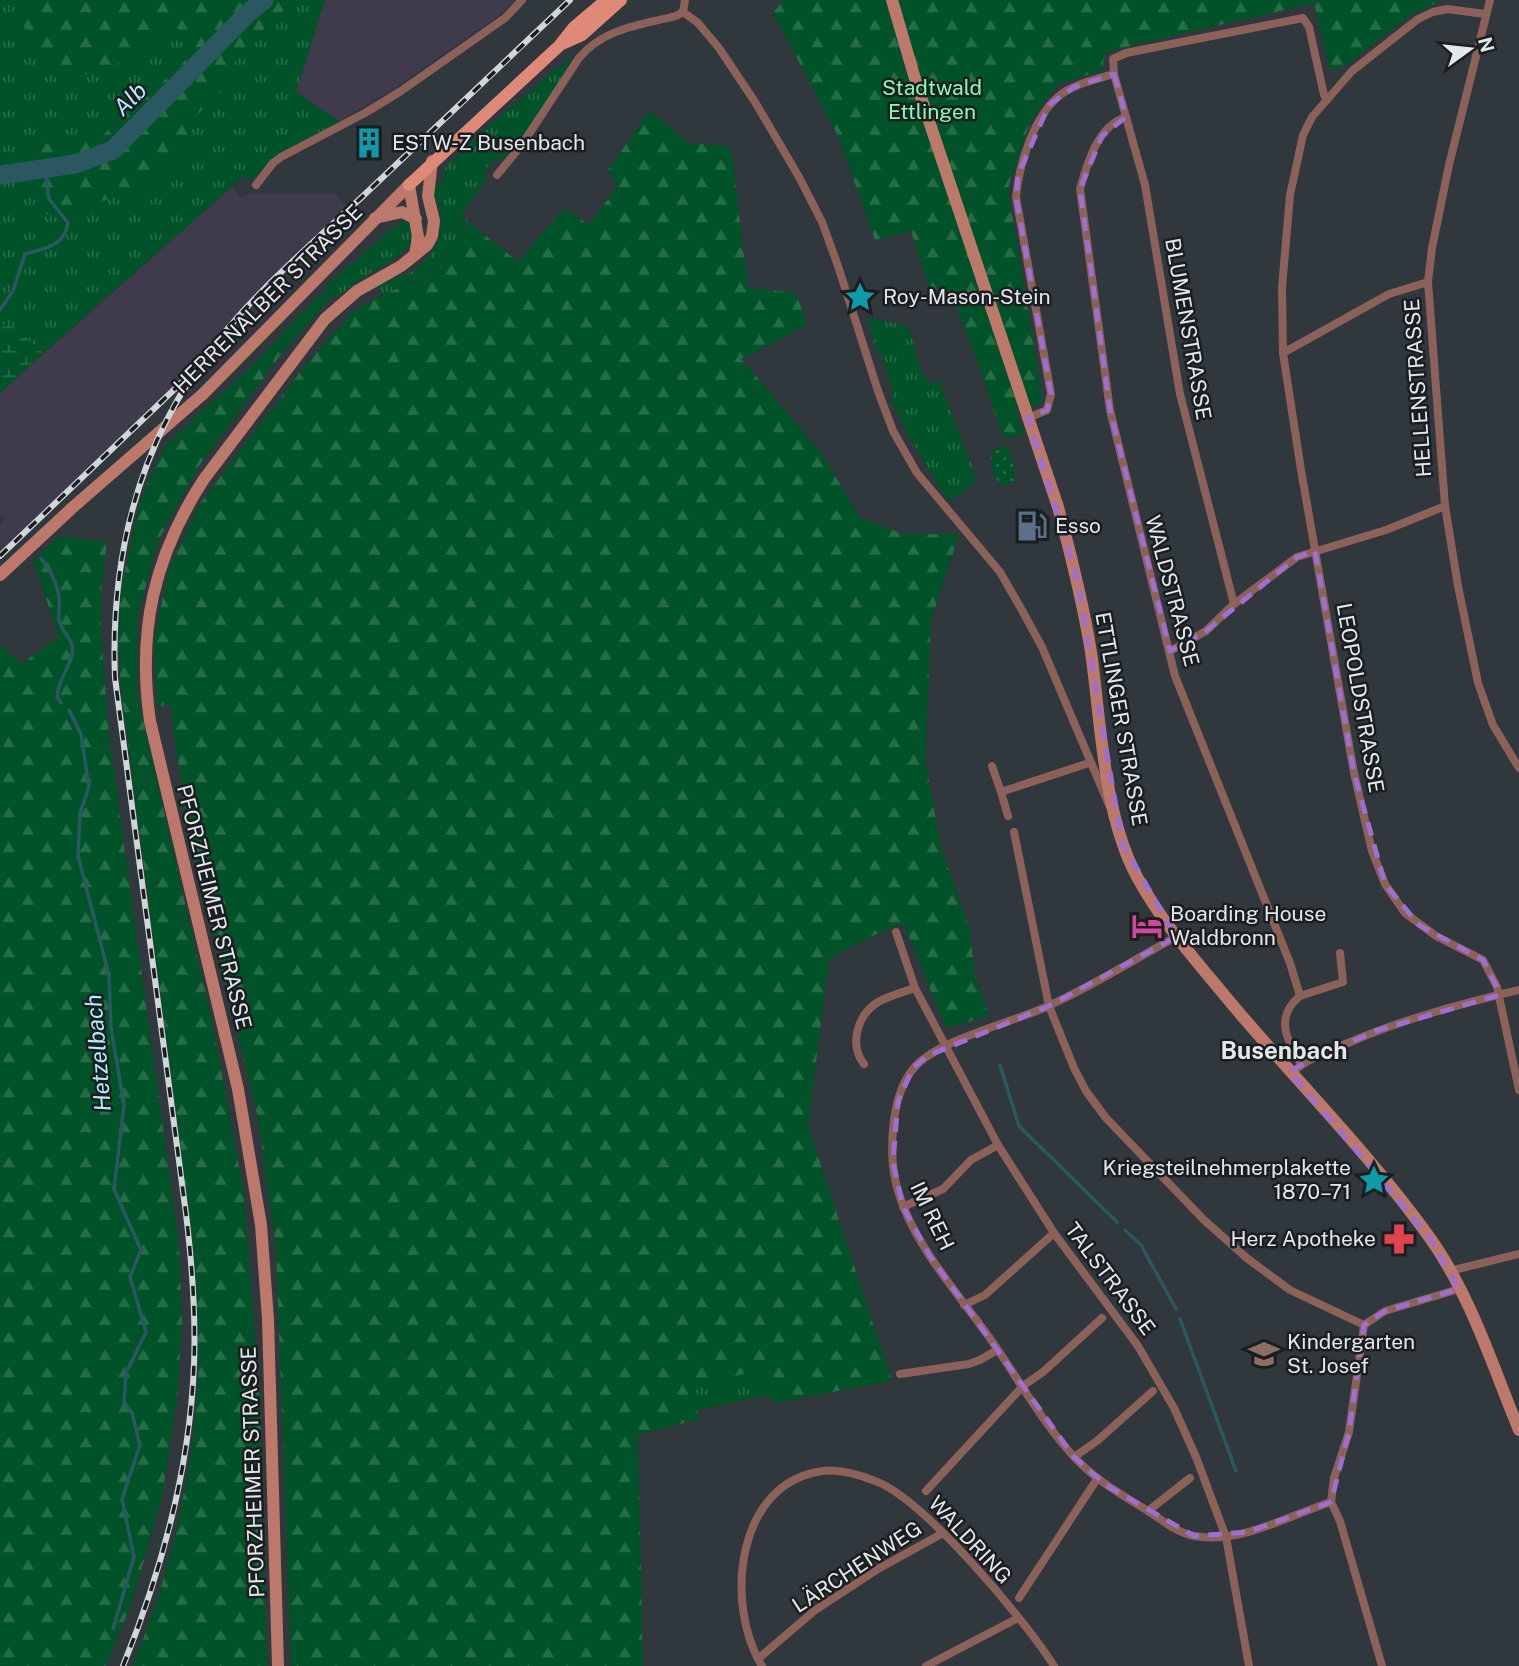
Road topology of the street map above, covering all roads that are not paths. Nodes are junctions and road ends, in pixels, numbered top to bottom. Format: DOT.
graph roads {
  1 [pos="522,0"];
  2 [pos="606,0"];
  3 [pos="621,0"];
  4 [pos="685,0"];
  5 [pos="892,0"];
  6 [pos="1490,0"];
  7 [pos="683,12"];
  8 [pos="1485,14"];
  9 [pos="559,46"];
  10 [pos="1114,74"];
  11 [pos="1327,100"];
  12 [pos="1126,117"];
  13 [pos="432,161"];
  14 [pos="497,175"];
  15 [pos="256,185"];
  16 [pos="409,185"];
  17 [pos="428,196"];
  18 [pos="375,218"];
  19 [pos="416,219"];
  20 [pos="415,255"];
  21 [pos="1428,282"];
  22 [pos="1283,353"];
  23 [pos="1028,418"];
  24 [pos="1445,506"];
  25 [pos="1315,551"];
  26 [pos="0,575"];
  27 [pos="1234,604"];
  28 [pos="1170,651"];
  29 [pos="1089,763"];
  30 [pos="992,766"];
  31 [pos="1519,768"];
  32 [pos="1001,792"];
  33 [pos="1114,811"];
  34 [pos="1008,816"];
  35 [pos="1014,832"];
  36 [pos="896,932"];
  37 [pos="1177,937"];
  38 [pos="1340,953"];
  39 [pos="915,988"];
  40 [pos="1519,990"];
  41 [pos="1499,995"];
  42 [pos="1300,996"];
  43 [pos="1049,1006"];
  44 [pos="945,1047"];
  45 [pos="864,1064"];
  46 [pos="1296,1069"];
  47 [pos="1519,1090"];
  48 [pos="998,1145"];
  49 [pos="903,1207"];
  50 [pos="1054,1233"];
  51 [pos="1519,1254"];
  52 [pos="1450,1270"];
  53 [pos="1460,1289"];
  54 [pos="964,1305"];
  55 [pos="1102,1318"];
  56 [pos="1364,1325"];
  57 [pos="997,1350"];
  58 [pos="900,1374"];
  59 [pos="1023,1386"];
  60 [pos="1153,1391"];
  61 [pos="1519,1430"];
  62 [pos="1074,1457"];
  63 [pos="1190,1478"];
  64 [pos="1097,1479"];
  65 [pos="926,1491"];
  66 [pos="1331,1502"];
  67 [pos="1148,1511"];
  68 [pos="943,1533"];
  69 [pos="1226,1537"];
  70 [pos="1019,1598"];
  71 [pos="1017,1618"];
  72 [pos="760,1662"];
  73 [pos="278,1666"];
  74 [pos="926,1666"];
  75 [pos="1054,1666"];
  76 [pos="1249,1666"];
  77 [pos="1382,1666"];
  1 -- 15 [label="street"];
  2 -- 9 [label="main road, HERRENALBER STRASSE"];
  3 -- 9 [label="main road, HERRENALBER STRASSE"];
  4 -- 7 [label="street"];
  5 -- 23 [label="main road, ETTLINGER STRASSE"];
  6 -- 8 [label="street, HELLENSTRASSE"];
  7 -- 14 [label="street"];
  7 -- 29 [label="street"];
  8 -- 11 [label="street, LEOPOLDSTRASSE"];
  8 -- 21 [label="street, HELLENSTRASSE"];
  9 -- 13 [label="main road, HERRENALBER STRASSE"];
  10 -- 11 [label="street, BLUMENSTRASSE"];
  10 -- 12 [label="street, BLUMENSTRASSE"];
  10 -- 23 [label="street"];
  11 -- 22 [label="street, LEOPOLDSTRASSE"];
  12 -- 27 [label="street, BLUMENSTRASSE"];
  12 -- 28 [label="street, WALDSTRASSE"];
  13 -- 16 [label="main road, HERRENALBER STRASSE"];
  13 -- 17 [label="main road, PFORZHEIMER STRASSE"];
  16 -- 17 [label="main road"];
  16 -- 18 [label="main road, HERRENALBER STRASSE"];
  16 -- 19 [label="main road"];
  17 -- 20 [label="main road, PFORZHEIMER STRASSE"];
  18 -- 19 [label="main road"];
  18 -- 26 [label="main road, HERRENALBER STRASSE"];
  19 -- 20 [label="main road"];
  20 -- 73 [label="main road, PFORZHEIMER STRASSE"];
  21 -- 22 [label="street"];
  21 -- 24 [label="street, HELLENSTRASSE"];
  22 -- 25 [label="street, LEOPOLDSTRASSE"];
  23 -- 33 [label="main road, ETTLINGER STRASSE"];
  24 -- 25 [label="street"];
  24 -- 31 [label="street, HELLENSTRASSE"];
  25 -- 27 [label="street"];
  25 -- 41 [label="street, LEOPOLDSTRASSE"];
  27 -- 28 [label="street"];
  28 -- 42 [label="street, WALDSTRASSE"];
  29 -- 32 [label="street"];
  29 -- 33 [label="street"];
  30 -- 32 [label="street"];
  32 -- 34 [label="street"];
  33 -- 37 [label="main road, ETTLINGER STRASSE"];
  35 -- 43 [label="street"];
  36 -- 39 [label="street, TALSTRASSE"];
  37 -- 43 [label="street, IM REH"];
  37 -- 46 [label="main road, ETTLINGER STRASSE"];
  38 -- 42 [label="street"];
  39 -- 44 [label="street, TALSTRASSE"];
  39 -- 45 [label="street"];
  40 -- 41 [label="street"];
  41 -- 46 [label="street"];
  41 -- 47 [label="street, LEOPOLDSTRASSE"];
  42 -- 46 [label="street"];
  43 -- 44 [label="street, IM REH"];
  43 -- 56 [label="street"];
  44 -- 48 [label="street, TALSTRASSE"];
  44 -- 49 [label="street, IM REH"];
  46 -- 52 [label="main road, ETTLINGER STRASSE"];
  48 -- 49 [label="street"];
  48 -- 50 [label="street, TALSTRASSE"];
  49 -- 54 [label="street, IM REH"];
  50 -- 54 [label="street"];
  50 -- 69 [label="street, TALSTRASSE"];
  51 -- 52 [label="street"];
  52 -- 53 [label="main road, ETTLINGER STRASSE"];
  53 -- 56 [label="street"];
  53 -- 61 [label="main road, ETTLINGER STRASSE"];
  54 -- 57 [label="street, IM REH"];
  55 -- 59 [label="street"];
  56 -- 66 [label="street"];
  57 -- 58 [label="street"];
  57 -- 59 [label="street, IM REH"];
  59 -- 62 [label="street, IM REH"];
  59 -- 65 [label="street"];
  60 -- 62 [label="street"];
  62 -- 64 [label="street, IM REH"];
  63 -- 67 [label="street"];
  64 -- 67 [label="street, IM REH"];
  64 -- 70 [label="street"];
  66 -- 69 [label="street, IM REH"];
  66 -- 77 [label="street"];
  67 -- 69 [label="street, IM REH"];
  68 -- 71 [label="street, WALDRING"];
  68 -- 72 [label="street, LÄRCHENWEG"];
  68 -- 72 [label="street, WALDRING"];
  69 -- 76 [label="street, TALSTRASSE"];
  71 -- 74 [label="street"];
  71 -- 75 [label="street, WALDRING"];
}
